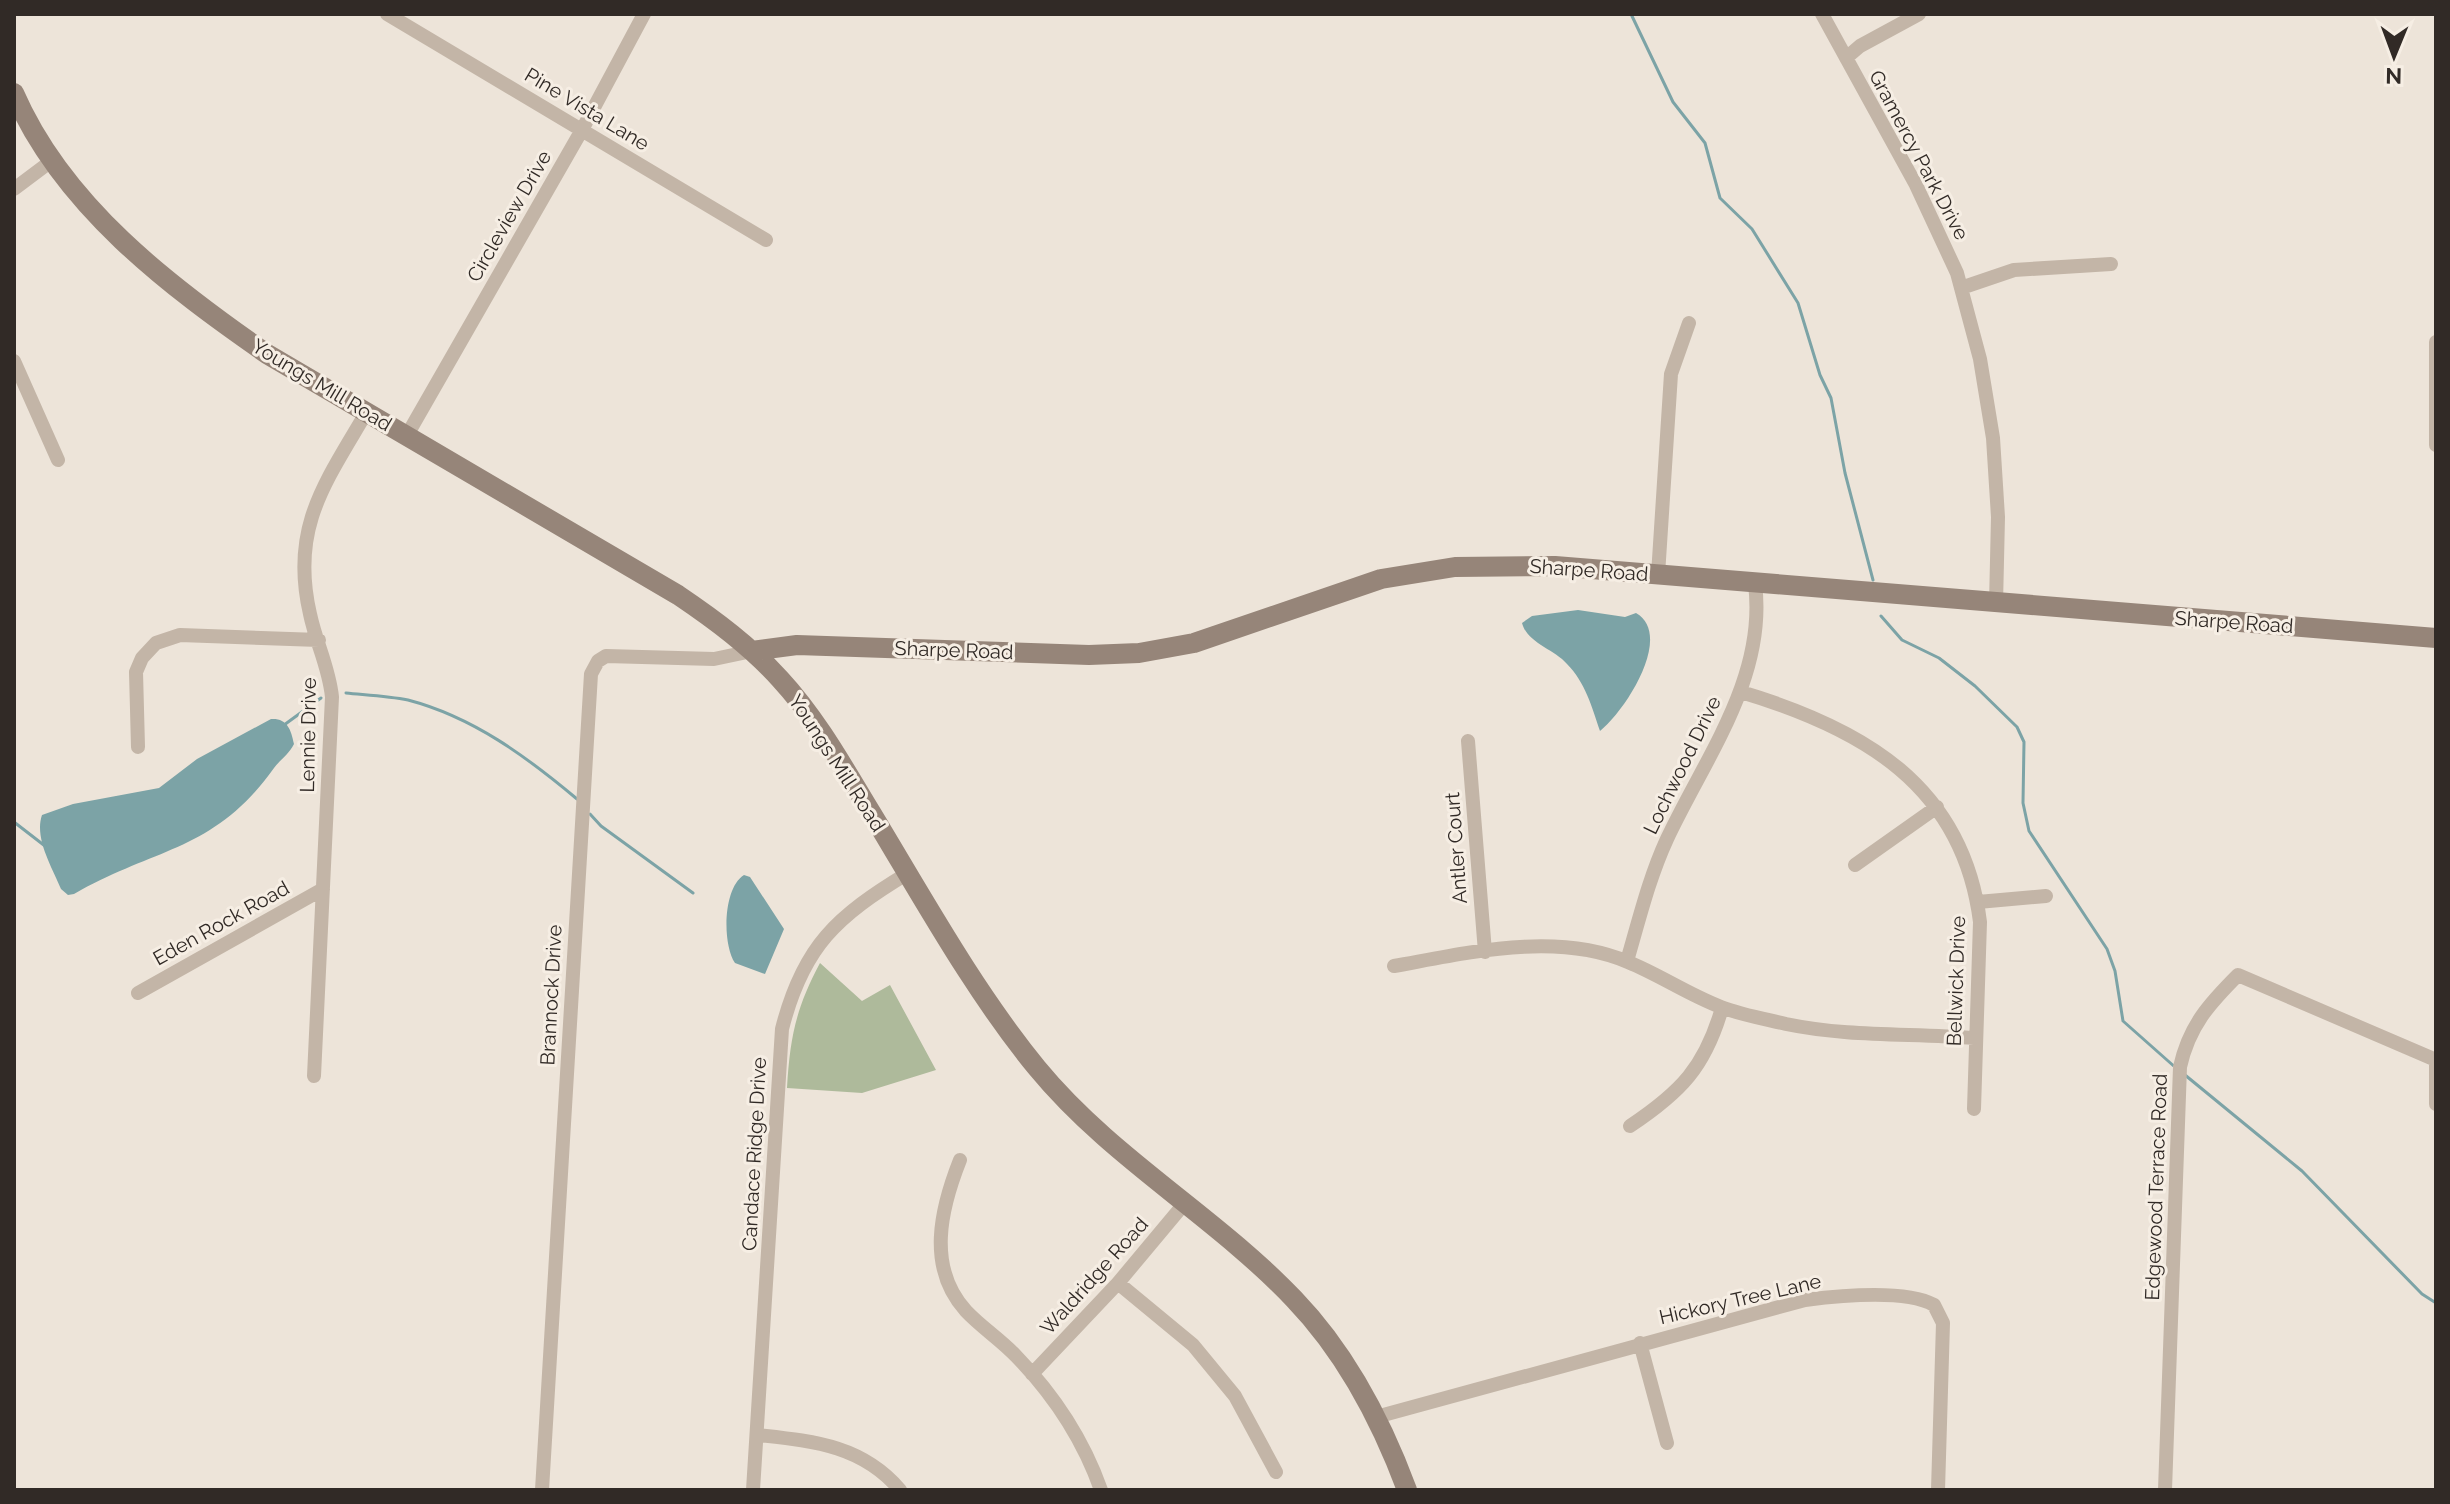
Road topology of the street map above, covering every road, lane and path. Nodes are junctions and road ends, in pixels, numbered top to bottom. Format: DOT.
graph roads {
  1 [pos="387,14"];
  2 [pos="644,14"];
  3 [pos="1822,14"];
  4 [pos="1919,14"];
  5 [pos="1846,58"];
  6 [pos="14,93"];
  7 [pos="583,128"];
  8 [pos="54,159"];
  9 [pos="14,189"];
  10 [pos="766,240"];
  11 [pos="2111,264"];
  12 [pos="1961,288"];
  13 [pos="1689,323"];
  14 [pos="2436,342"];
  15 [pos="14,361"];
  16 [pos="366,413"];
  17 [pos="406,437"];
  18 [pos="2436,445"];
  19 [pos="58,460"];
  20 [pos="1658,575"];
  21 [pos="1755,584"];
  22 [pos="1996,604"];
  23 [pos="2436,638"];
  24 [pos="319,640"];
  25 [pos="752,651"];
  26 [pos="1741,692"];
  27 [pos="1468,741"];
  28 [pos="138,747"];
  29 [pos="1937,807"];
  30 [pos="1855,865"];
  31 [pos="908,873"];
  32 [pos="323,889"];
  33 [pos="2046,896"];
  34 [pos="1978,902"];
  35 [pos="1485,952"];
  36 [pos="1627,961"];
  37 [pos="1394,966"];
  38 [pos="138,993"];
  39 [pos="1722,1008"];
  40 [pos="1974,1038"];
  41 [pos="2436,1062"];
  42 [pos="314,1076"];
  43 [pos="2436,1104"];
  44 [pos="1974,1109"];
  45 [pos="1630,1126"];
  46 [pos="960,1160"];
  47 [pos="1184,1204"];
  48 [pos="1118,1283"];
  49 [pos="1640,1343"];
  50 [pos="1032,1374"];
  51 [pos="1376,1417"];
  52 [pos="758,1435"];
  53 [pos="1667,1443"];
  54 [pos="1276,1472"];
  55 [pos="542,1490"];
  56 [pos="753,1490"];
  57 [pos="900,1490"];
  58 [pos="1101,1490"];
  59 [pos="1407,1490"];
  60 [pos="1938,1490"];
  61 [pos="2165,1490"];
  1 -- 7 [label="street, Pine Vista Lane"];
  2 -- 7 [label="street, Circleview Drive"];
  3 -- 5 [label="street, Gramercy Park Drive"];
  4 -- 5 [label="street"];
  5 -- 12 [label="street, Gramercy Park Drive"];
  6 -- 8 [label="street, Youngs Mill Road"];
  7 -- 10 [label="street, Pine Vista Lane"];
  7 -- 17 [label="street, Circleview Drive"];
  8 -- 9 [label="street"];
  8 -- 16 [label="street, Youngs Mill Road"];
  11 -- 12 [label="street"];
  12 -- 22 [label="street, Gramercy Park Drive"];
  13 -- 20 [label="street"];
  14 -- 18 [label="street"];
  15 -- 19 [label="street"];
  16 -- 17 [label="street, Youngs Mill Road"];
  16 -- 24 [label="street, Lennie Drive"];
  17 -- 25 [label="street, Youngs Mill Road"];
  20 -- 21 [label="street, Sharpe Road"];
  20 -- 25 [label="street, Sharpe Road"];
  21 -- 22 [label="street, Sharpe Road"];
  21 -- 26 [label="street, Lochwood Drive"];
  22 -- 23 [label="street, Sharpe Road"];
  24 -- 28 [label="street"];
  24 -- 32 [label="street, Lennie Drive"];
  25 -- 31 [label="street, Youngs Mill Road"];
  25 -- 55 [label="street, Brannock Drive"];
  26 -- 29 [label="street, Bellwick Drive"];
  26 -- 36 [label="street, Lochwood Drive"];
  27 -- 35 [label="street, Antler Court"];
  29 -- 30 [label="street"];
  29 -- 34 [label="street, Bellwick Drive"];
  31 -- 47 [label="street, Youngs Mill Road"];
  31 -- 52 [label="street, Candace Ridge Drive"];
  32 -- 38 [label="street, Eden Rock Road"];
  32 -- 42 [label="street, Lennie Drive"];
  33 -- 34 [label="street"];
  34 -- 40 [label="street, Bellwick Drive"];
  35 -- 36 [label="street"];
  35 -- 37 [label="street"];
  36 -- 39 [label="street"];
  39 -- 40 [label="street"];
  39 -- 45 [label="street"];
  40 -- 44 [label="street, Bellwick Drive"];
  41 -- 43 [label="street"];
  41 -- 61 [label="street, Edgewood Terrace Road"];
  46 -- 50 [label="street"];
  47 -- 48 [label="street, Waldridge Road"];
  47 -- 51 [label="street, Youngs Mill Road"];
  48 -- 50 [label="street, Waldridge Road"];
  48 -- 54 [label="street"];
  49 -- 51 [label="street, Hickory Tree Lane"];
  49 -- 53 [label="street"];
  49 -- 60 [label="street, Hickory Tree Lane"];
  50 -- 58 [label="street"];
  51 -- 59 [label="street, Youngs Mill Road"];
  52 -- 56 [label="street, Candace Ridge Drive"];
  52 -- 57 [label="street"];
}
